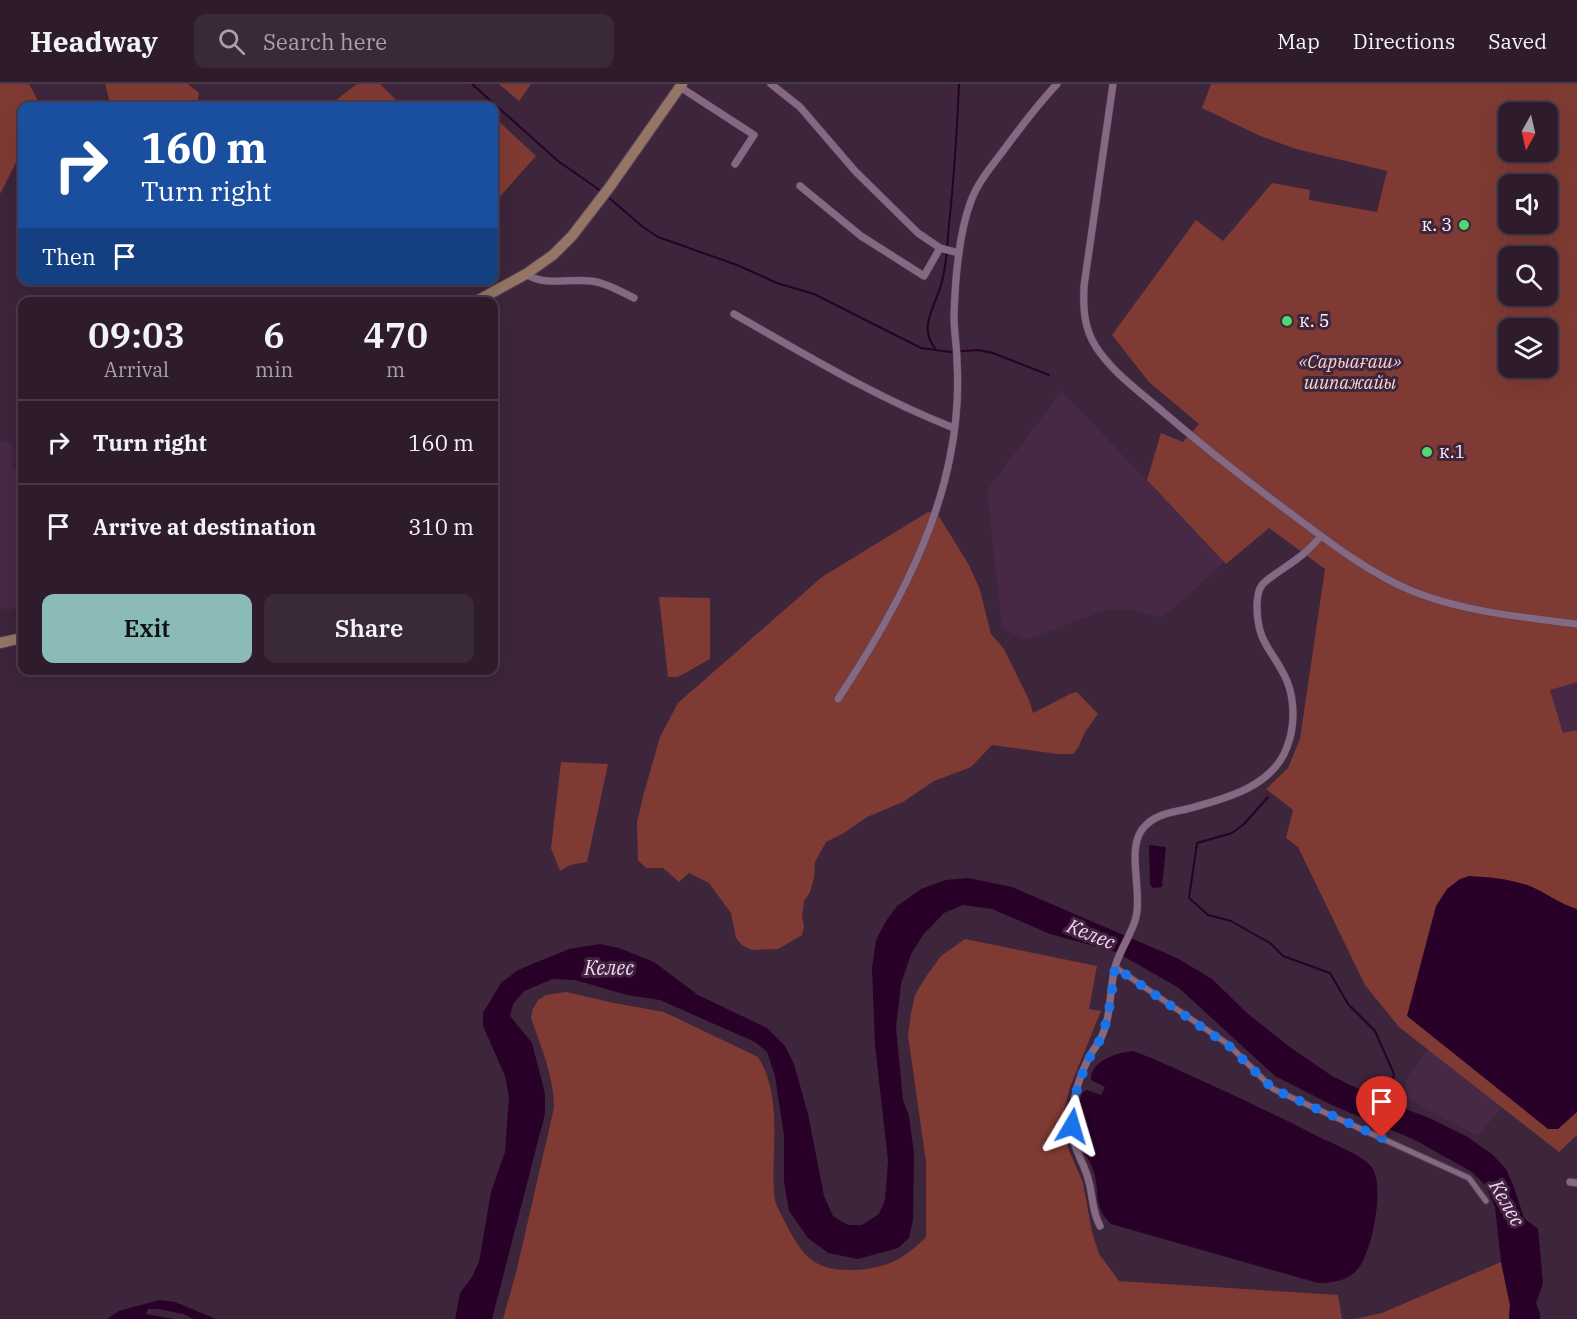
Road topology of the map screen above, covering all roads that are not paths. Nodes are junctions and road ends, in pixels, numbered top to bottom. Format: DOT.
graph roads {
  1 [pos="771,84"];
  2 [pos="1057,84"];
  3 [pos="1113,84"];
  4 [pos="681,86"];
  5 [pos="735,164"];
  6 [pos="800,186"];
  7 [pos="940,248"];
  8 [pos="959,252"];
  9 [pos="526,274"];
  10 [pos="485,297"];
  11 [pos="634,298"];
  12 [pos="734,314"];
  13 [pos="954,428"];
  14 [pos="1322,536"];
  15 [pos="1577,624"];
  16 [pos="18,639"];
  17 [pos="0,643"];
  18 [pos="838,699"];
  19 [pos="1115,967"];
  20 [pos="1486,1201"];
  21 [pos="1100,1226"];
  1 -- 7 [label="street"];
  2 -- 8 [label="street"];
  3 -- 14 [label="street"];
  4 -- 5 [label="street"];
  4 -- 9 [label="main road"];
  6 -- 7 [label="street"];
  7 -- 8 [label="street"];
  8 -- 13 [label="street"];
  9 -- 10 [label="main road"];
  9 -- 11 [label="street"];
  12 -- 13 [label="street"];
  13 -- 18 [label="street"];
  14 -- 15 [label="street"];
  14 -- 19 [label="street"];
  16 -- 17 [label="main road"];
  19 -- 20 [label="street"];
  19 -- 21 [label="street"];
}
